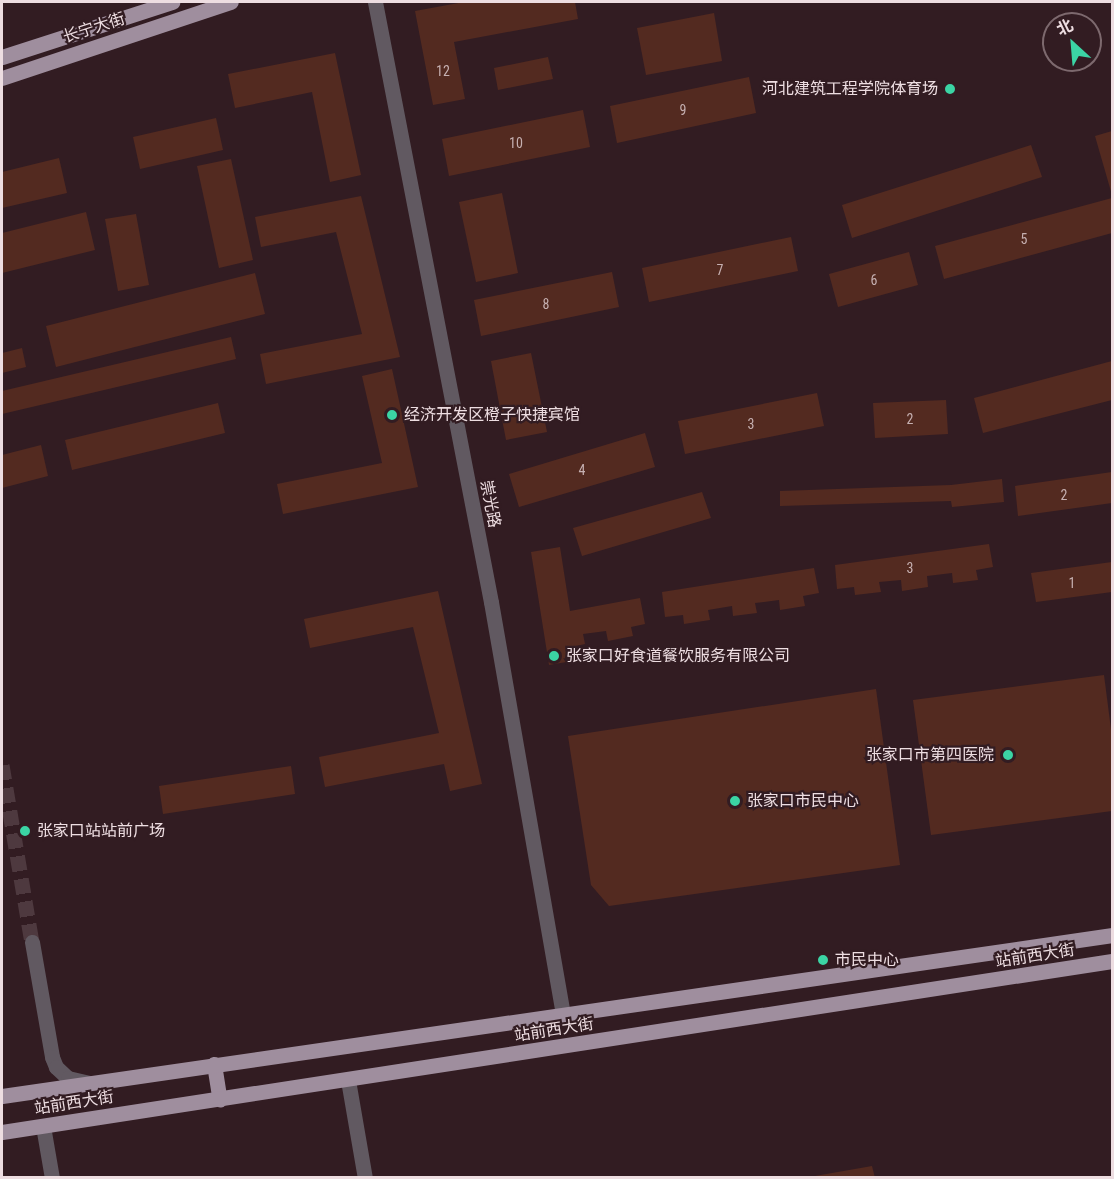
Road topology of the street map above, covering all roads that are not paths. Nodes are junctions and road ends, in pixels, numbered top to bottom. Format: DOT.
graph roads {
  1 [pos="172,2"];
  2 [pos="231,2"];
  3 [pos="375,2"];
  4 [pos="2,57"];
  5 [pos="2,78"];
  6 [pos="1113,935"];
  7 [pos="32,942"];
  8 [pos="1113,961"];
  9 [pos="563,1015"];
  10 [pos="214,1064"];
  11 [pos="348,1080"];
  12 [pos="89,1083"];
  13 [pos="2,1096"];
  14 [pos="220,1100"];
  15 [pos="43,1126"];
  16 [pos="2,1132"];
  17 [pos="52,1178"];
  18 [pos="365,1178"];
  1 -- 4 [label="main road, 长宁大街"];
  2 -- 5 [label="main road, 长宁大街"];
  3 -- 9 [label="street, 崇光路"];
  6 -- 9 [label="main road, 站前西大街"];
  7 -- 12 [label="street"];
  8 -- 11 [label="main road, 站前西大街"];
  9 -- 10 [label="main road, 站前西大街"];
  10 -- 12 [label="main road, 站前西大街"];
  10 -- 14 [label="main road"];
  11 -- 14 [label="main road, 站前西大街"];
  11 -- 18 [label="street"];
  12 -- 13 [label="main road, 站前西大街"];
  14 -- 15 [label="main road, 站前西大街"];
  15 -- 16 [label="main road, 站前西大街"];
  15 -- 17 [label="street"];
}
